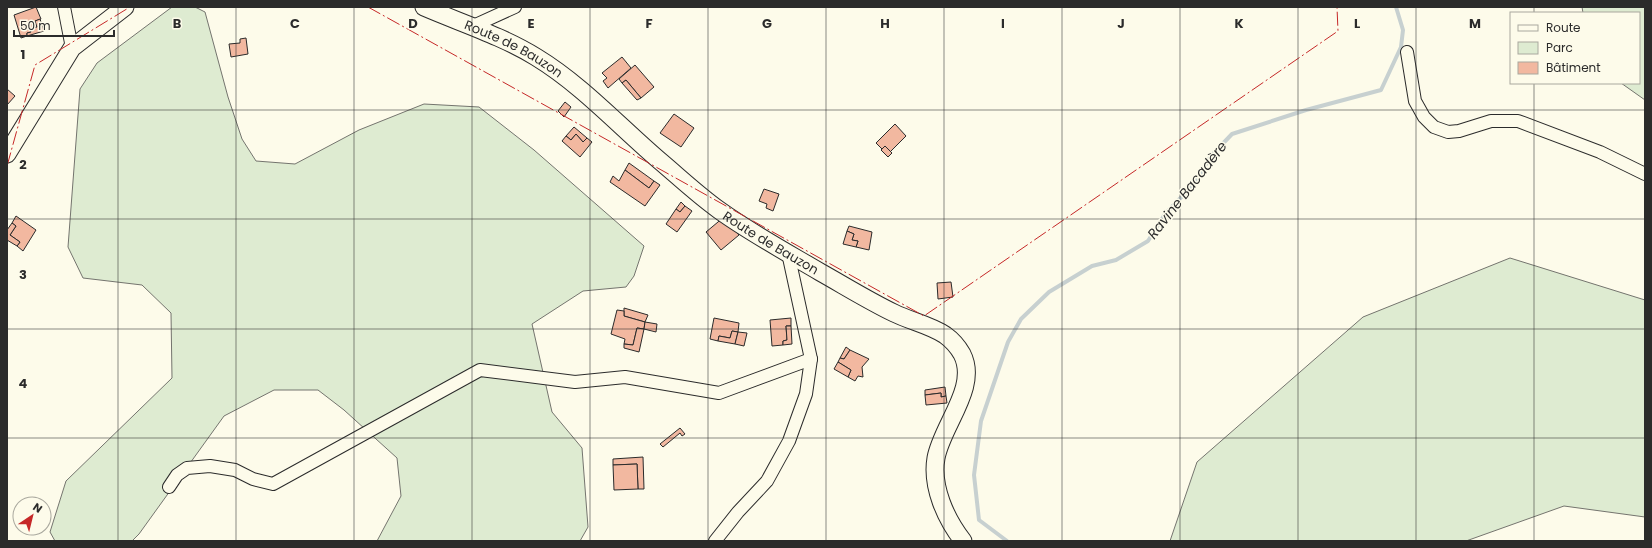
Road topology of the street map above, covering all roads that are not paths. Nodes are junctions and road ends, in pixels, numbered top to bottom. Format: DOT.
graph roads {
  1 [pos="125,7"];
  2 [pos="424,7"];
  3 [pos="515,7"];
  4 [pos="63,9"];
  5 [pos="471,27"];
  6 [pos="72,48"];
  7 [pos="1407,52"];
  8 [pos="7,154"];
  9 [pos="1645,174"];
  10 [pos="788,253"];
  11 [pos="811,358"];
  12 [pos="170,487"];
  13 [pos="715,541"];
  14 [pos="963,541"];
  1 -- 6 [label="street"];
  2 -- 5 [label="street, Route de Bauzon"];
  3 -- 5 [label="street"];
  4 -- 6 [label="street"];
  5 -- 10 [label="street, Route de Bauzon"];
  6 -- 8 [label="street"];
  7 -- 9 [label="street"];
  10 -- 11 [label="street"];
  10 -- 14 [label="street, Route de Bauzon"];
  11 -- 12 [label="street"];
  11 -- 13 [label="street"];
}
